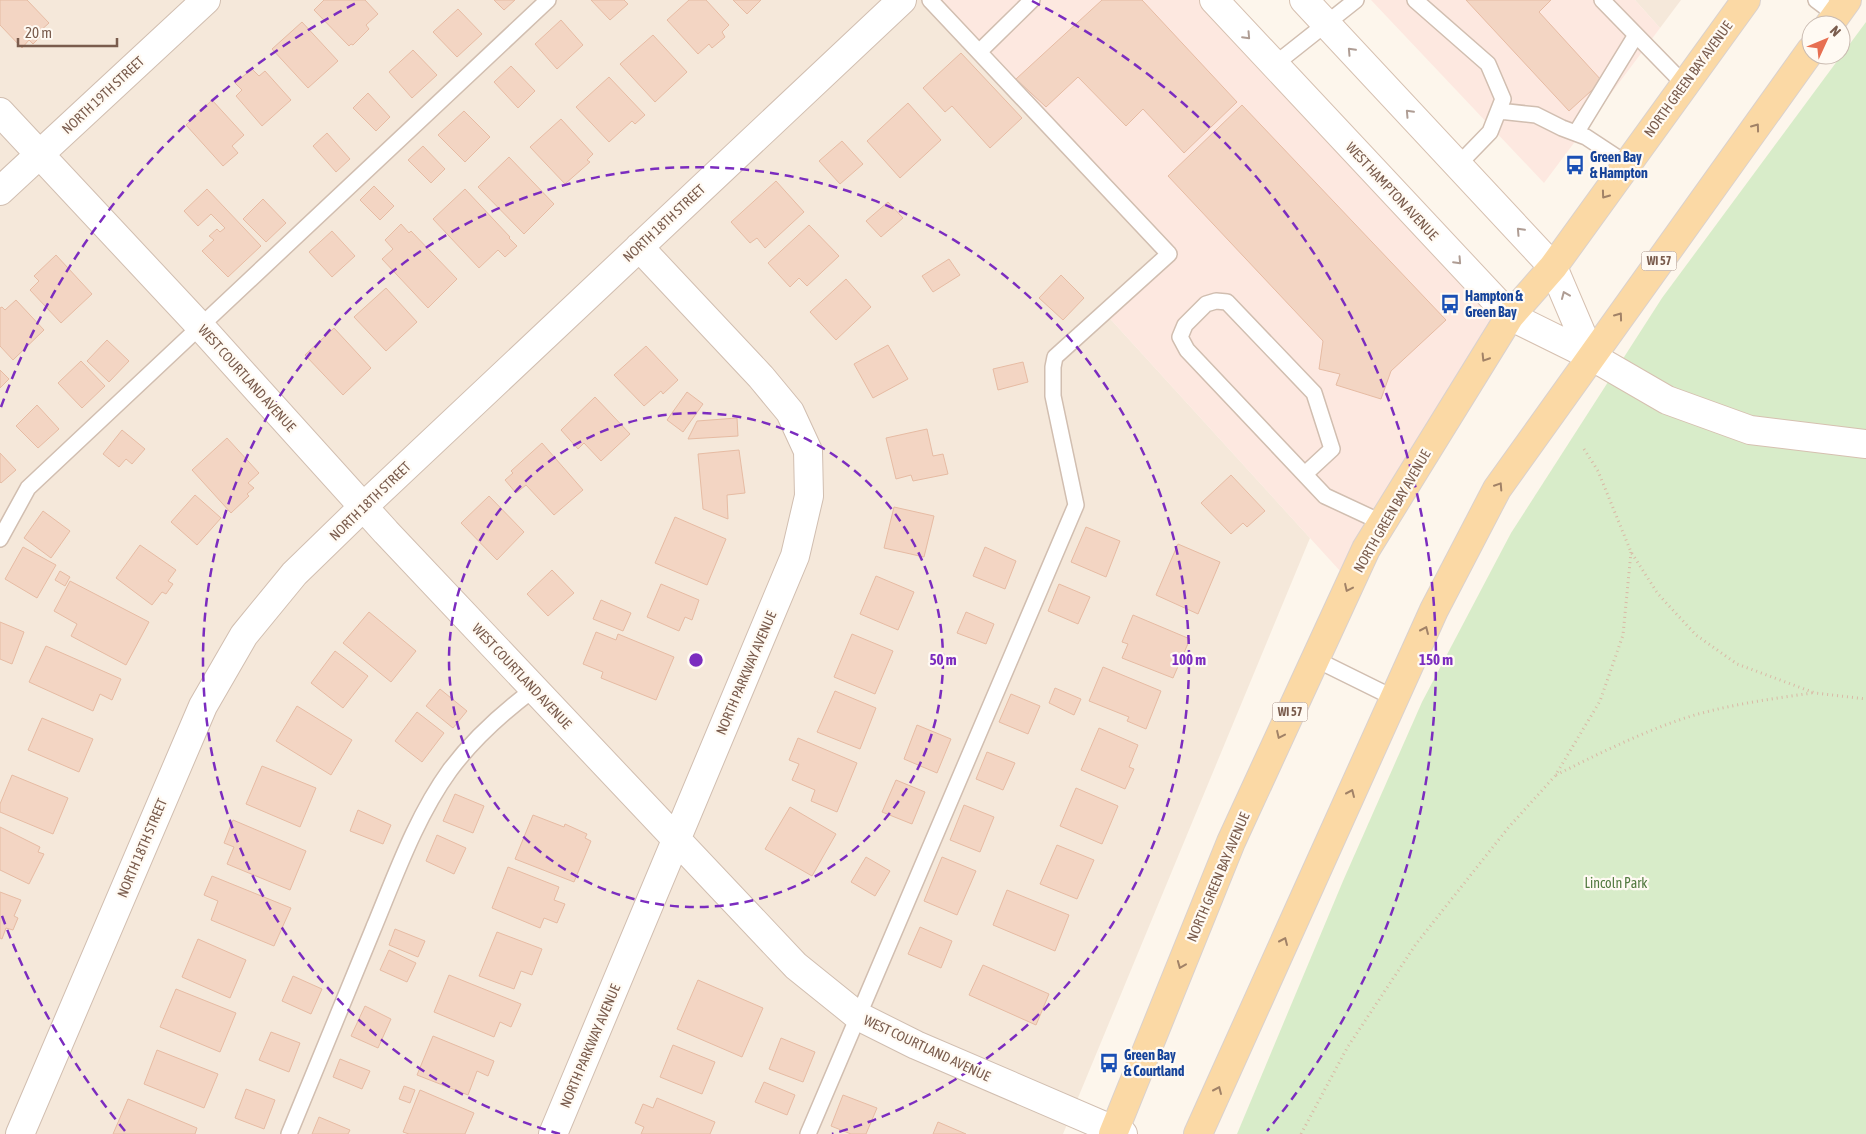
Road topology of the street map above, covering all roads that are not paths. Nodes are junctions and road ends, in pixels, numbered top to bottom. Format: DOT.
graph roads {
  1 [pos="206,0"];
  2 [pos="548,0"];
  3 [pos="902,0"];
  4 [pos="930,0"];
  5 [pos="1032,0"];
  6 [pos="1214,0"];
  7 [pos="1304,0"];
  8 [pos="1356,0"];
  9 [pos="1414,0"];
  10 [pos="1602,0"];
  11 [pos="1746,0"];
  12 [pos="1327,24"];
  13 [pos="1636,35"];
  14 [pos="978,52"];
  15 [pos="1801,64"];
  16 [pos="1274,65"];
  17 [pos="1685,84"];
  18 [pos="1499,110"];
  19 [pos="0,112"];
  20 [pos="1576,133"];
  21 [pos="39,154"];
  22 [pos="1628,164"];
  23 [pos="1458,166"];
  24 [pos="0,192"];
  25 [pos="639,247"];
  26 [pos="1553,267"];
  27 [pos="1510,316"];
  28 [pos="200,326"];
  29 [pos="1591,356"];
  30 [pos="1866,444"];
  31 [pos="1305,474"];
  32 [pos="363,507"];
  33 [pos="1382,523"];
  34 [pos="0,539"];
  35 [pos="1315,659"];
  36 [pos="534,689"];
  37 [pos="1394,698"];
  38 [pos="675,839"];
  39 [pos="858,1016"];
  40 [pos="1117,1133"];
  41 [pos="20,1134"];
  42 [pos="289,1134"];
  43 [pos="553,1134"];
  44 [pos="808,1134"];
  45 [pos="1198,1134"];
  1 -- 21 [label="street, NORTH 19TH STREET"];
  2 -- 28 [label="lane"];
  3 -- 25 [label="street, NORTH 18TH STREET"];
  4 -- 14 [label="lane"];
  5 -- 14 [label="lane"];
  6 -- 16 [label="street, WEST HAMPTON AVENUE, one-way"];
  7 -- 12 [label="street"];
  8 -- 12 [label="lane"];
  9 -- 18 [label="lane"];
  10 -- 13 [label="lane"];
  11 -- 17 [label="main road, NORTH GREEN BAY AVENUE / WI 57"];
  12 -- 16 [label="lane"];
  23 -- 12 [label="street, one-way"];
  13 -- 17 [label="lane"];
  13 -- 20 [label="lane"];
  14 -- 39 [label="lane"];
  29 -- 15 [label="main road, WI 57, one-way"];
  16 -- 27 [label="street, WEST HAMPTON AVENUE, one-way"];
  17 -- 22 [label="main road, NORTH GREEN BAY AVENUE / WI 57"];
  18 -- 20 [label="lane"];
  18 -- 23 [label="lane"];
  19 -- 21 [label="street, WEST COURTLAND AVENUE"];
  20 -- 22 [label="lane"];
  21 -- 24 [label="street, NORTH 19TH STREET"];
  21 -- 28 [label="street, WEST COURTLAND AVENUE"];
  22 -- 26 [label="main road, NORTH GREEN BAY AVENUE / WI 57, one-way"];
  26 -- 23 [label="street, one-way"];
  25 -- 32 [label="street, NORTH 18TH STREET"];
  25 -- 38 [label="street, NORTH PARKWAY AVENUE"];
  26 -- 27 [label="main road, NORTH GREEN BAY AVENUE / WI 57"];
  29 -- 26 [label="street, one-way"];
  27 -- 29 [label="street, WEST HAMPTON AVENUE"];
  27 -- 33 [label="main road, NORTH GREEN BAY AVENUE / WI 57, one-way"];
  28 -- 32 [label="street, WEST COURTLAND AVENUE"];
  28 -- 34 [label="lane"];
  29 -- 30 [label="street, WEST HAMPTON AVENUE"];
  37 -- 29 [label="main road, WI 57, one-way"];
  31 -- 31 [label="lane"];
  31 -- 33 [label="lane"];
  32 -- 36 [label="street, WEST COURTLAND AVENUE"];
  32 -- 41 [label="street, NORTH 18TH STREET"];
  33 -- 35 [label="main road, NORTH GREEN BAY AVENUE / WI 57, one-way"];
  35 -- 37 [label="lane"];
  35 -- 40 [label="main road, NORTH GREEN BAY AVENUE / WI 57, one-way"];
  36 -- 38 [label="street, WEST COURTLAND AVENUE"];
  36 -- 42 [label="lane"];
  45 -- 37 [label="main road, WI 57, one-way"];
  38 -- 39 [label="street, WEST COURTLAND AVENUE"];
  38 -- 43 [label="street, NORTH PARKWAY AVENUE"];
  39 -- 40 [label="street, WEST COURTLAND AVENUE"];
  39 -- 44 [label="lane"];
}
